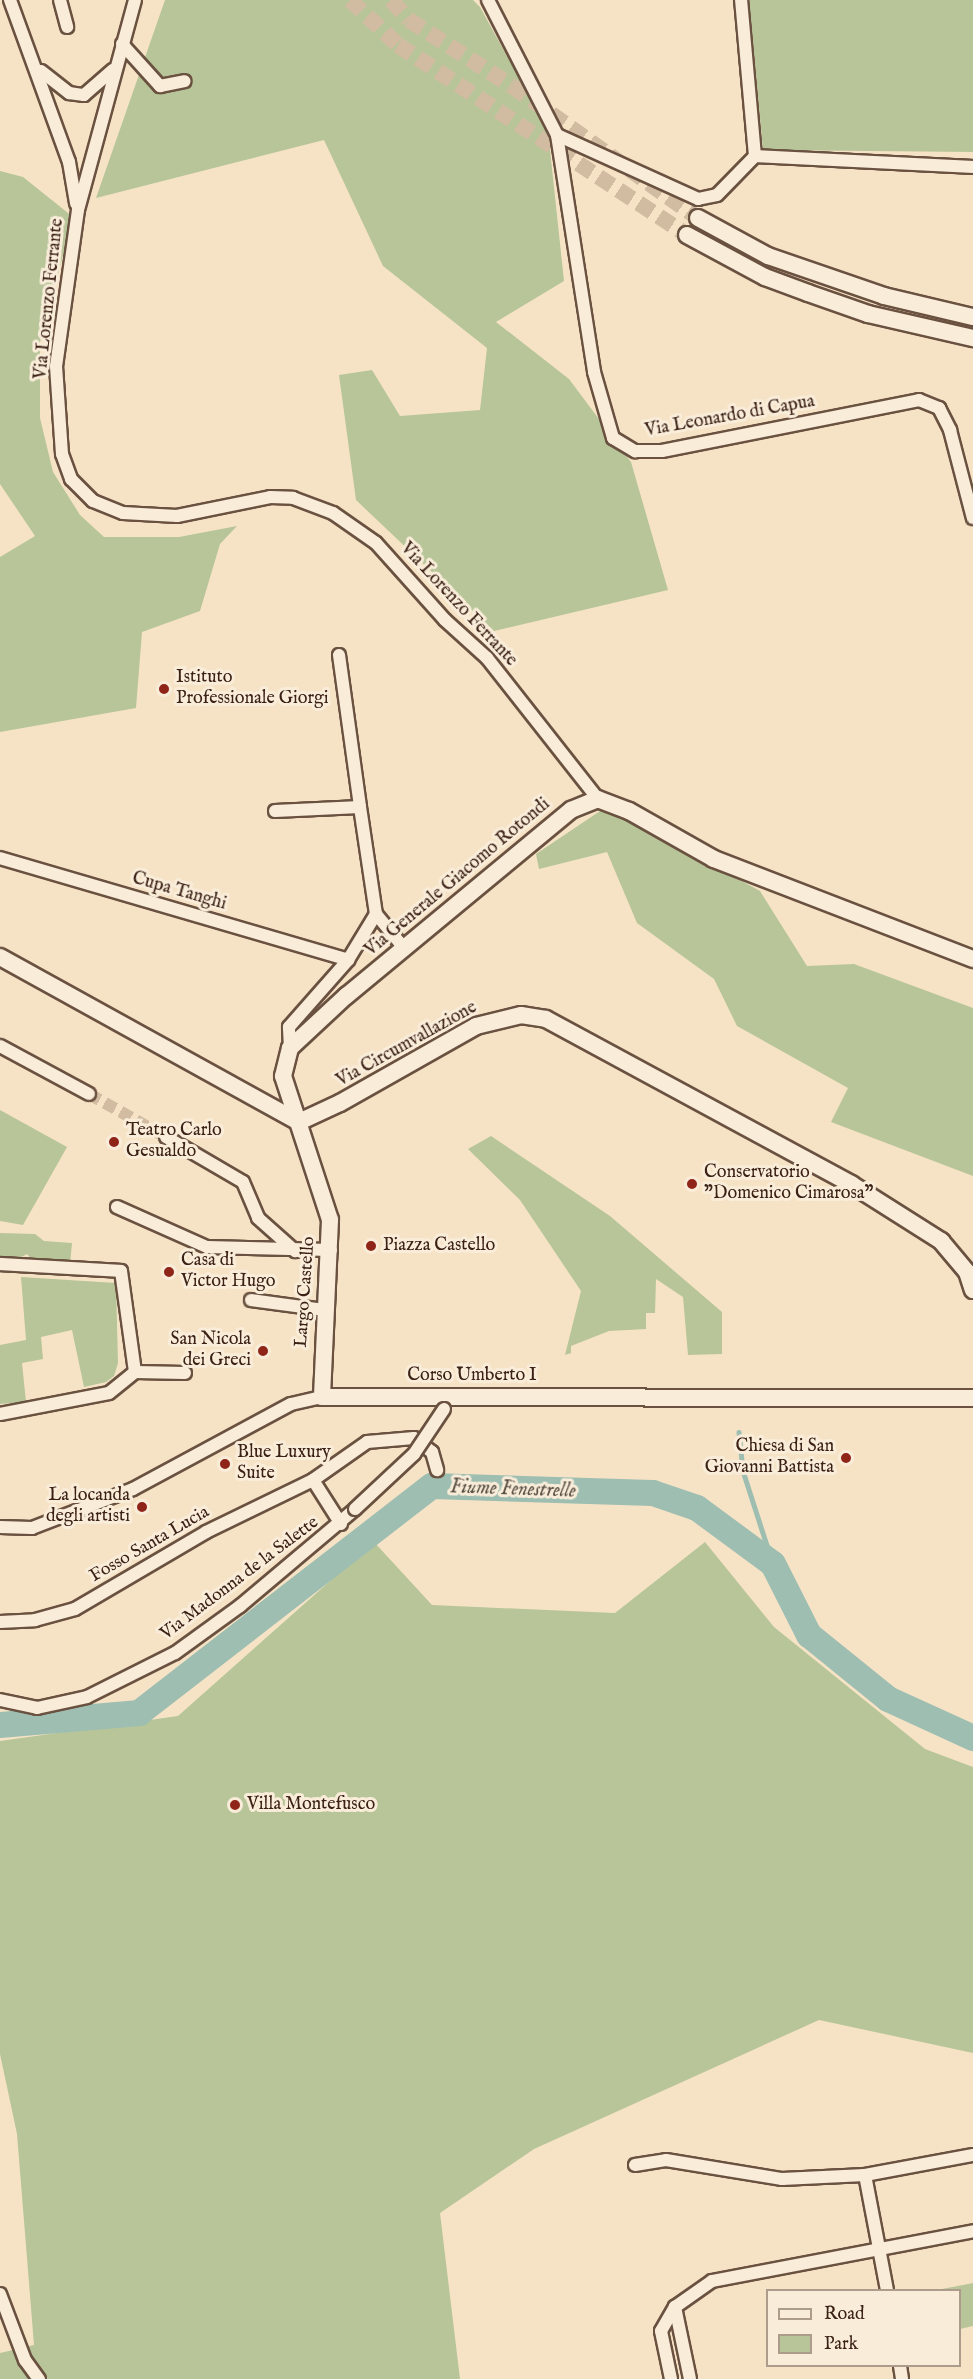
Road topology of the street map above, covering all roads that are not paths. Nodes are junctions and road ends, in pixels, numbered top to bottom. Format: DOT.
graph roads {
  1 [pos="9,0"];
  2 [pos="60,0"];
  3 [pos="135,0"];
  4 [pos="488,0"];
  5 [pos="741,0"];
  6 [pos="67,27"];
  7 [pos="122,44"];
  8 [pos="34,63"];
  9 [pos="114,69"];
  10 [pos="185,81"];
  11 [pos="556,135"];
  12 [pos="755,156"];
  13 [pos="973,167"];
  14 [pos="78,210"];
  15 [pos="698,218"];
  16 [pos="687,235"];
  17 [pos="973,317"];
  18 [pos="973,338"];
  19 [pos="973,518"];
  20 [pos="339,655"];
  21 [pos="598,799"];
  22 [pos="360,807"];
  23 [pos="275,811"];
  24 [pos="0,858"];
  25 [pos="376,914"];
  26 [pos="404,948"];
  27 [pos="0,957"];
  28 [pos="973,959"];
  29 [pos="348,960"];
  30 [pos="0,1046"];
  31 [pos="290,1048"];
  32 [pos="88,1094"];
  33 [pos="299,1122"];
  34 [pos="166,1137"];
  35 [pos="117,1207"];
  36 [pos="331,1250"];
  37 [pos="296,1251"];
  38 [pos="0,1264"];
  39 [pos="973,1290"];
  40 [pos="251,1300"];
  41 [pos="326,1310"];
  42 [pos="135,1372"];
  43 [pos="184,1373"];
  44 [pos="322,1396"];
  45 [pos="973,1398"];
  46 [pos="448,1403"];
  47 [pos="0,1414"];
  48 [pos="437,1470"];
  49 [pos="313,1480"];
  50 [pos="341,1524"];
  51 [pos="0,1527"];
  52 [pos="0,1622"];
  53 [pos="0,1700"];
  54 [pos="973,2155"];
  55 [pos="636,2165"];
  56 [pos="865,2175"];
  57 [pos="973,2231"];
  58 [pos="880,2249"];
  59 [pos="887,2289"];
  60 [pos="0,2294"];
  61 [pos="675,2307"];
  62 [pos="39,2379"];
  63 [pos="671,2379"];
  64 [pos="690,2379"];
  1 -- 8 [label="street"];
  2 -- 6 [label="street"];
  3 -- 7 [label="street, Via Lorenzo Ferrante"];
  4 -- 11 [label="street, Via Leonardo di Capua"];
  5 -- 12 [label="street"];
  7 -- 9 [label="street, Via Lorenzo Ferrante"];
  7 -- 10 [label="street"];
  8 -- 9 [label="street"];
  8 -- 14 [label="street"];
  9 -- 14 [label="street, Via Lorenzo Ferrante"];
  11 -- 12 [label="street"];
  11 -- 19 [label="street, Via Leonardo di Capua"];
  12 -- 13 [label="street"];
  14 -- 21 [label="street, Via Lorenzo Ferrante"];
  15 -- 17 [label="street"];
  16 -- 18 [label="street"];
  20 -- 22 [label="street"];
  21 -- 26 [label="street, Via Generale Giacomo Rotondi"];
  21 -- 28 [label="street"];
  22 -- 23 [label="street"];
  22 -- 25 [label="street"];
  24 -- 29 [label="street, Cupa Tanghi"];
  25 -- 26 [label="street"];
  25 -- 29 [label="street"];
  26 -- 31 [label="street, Via Generale Giacomo Rotondi"];
  27 -- 33 [label="street"];
  29 -- 31 [label="street"];
  30 -- 32 [label="street"];
  31 -- 33 [label="street"];
  33 -- 36 [label="street, Largo Castello"];
  33 -- 39 [label="street, Via Circumvallazione"];
  34 -- 37 [label="street"];
  35 -- 37 [label="street"];
  36 -- 37 [label="street"];
  36 -- 41 [label="street, Largo Castello"];
  38 -- 42 [label="street"];
  40 -- 41 [label="street"];
  41 -- 44 [label="street, Largo Castello"];
  42 -- 43 [label="street"];
  42 -- 47 [label="street"];
  44 -- 46 [label="street, Corso Umberto I"];
  44 -- 51 [label="street, Corso Umberto I"];
  45 -- 46 [label="street, Corso Umberto I"];
  46 -- 50 [label="street, Via Madonna de la Salette, bridge"];
  48 -- 49 [label="street, Fosso Santa Lucia"];
  49 -- 50 [label="street"];
  49 -- 52 [label="street, Fosso Santa Lucia"];
  50 -- 53 [label="street, Via Madonna de la Salette"];
  54 -- 56 [label="street"];
  55 -- 56 [label="street"];
  56 -- 58 [label="street"];
  57 -- 58 [label="street"];
  58 -- 59 [label="street"];
  58 -- 61 [label="street"];
  60 -- 62 [label="street"];
  61 -- 63 [label="street"];
  61 -- 64 [label="street"];
}
